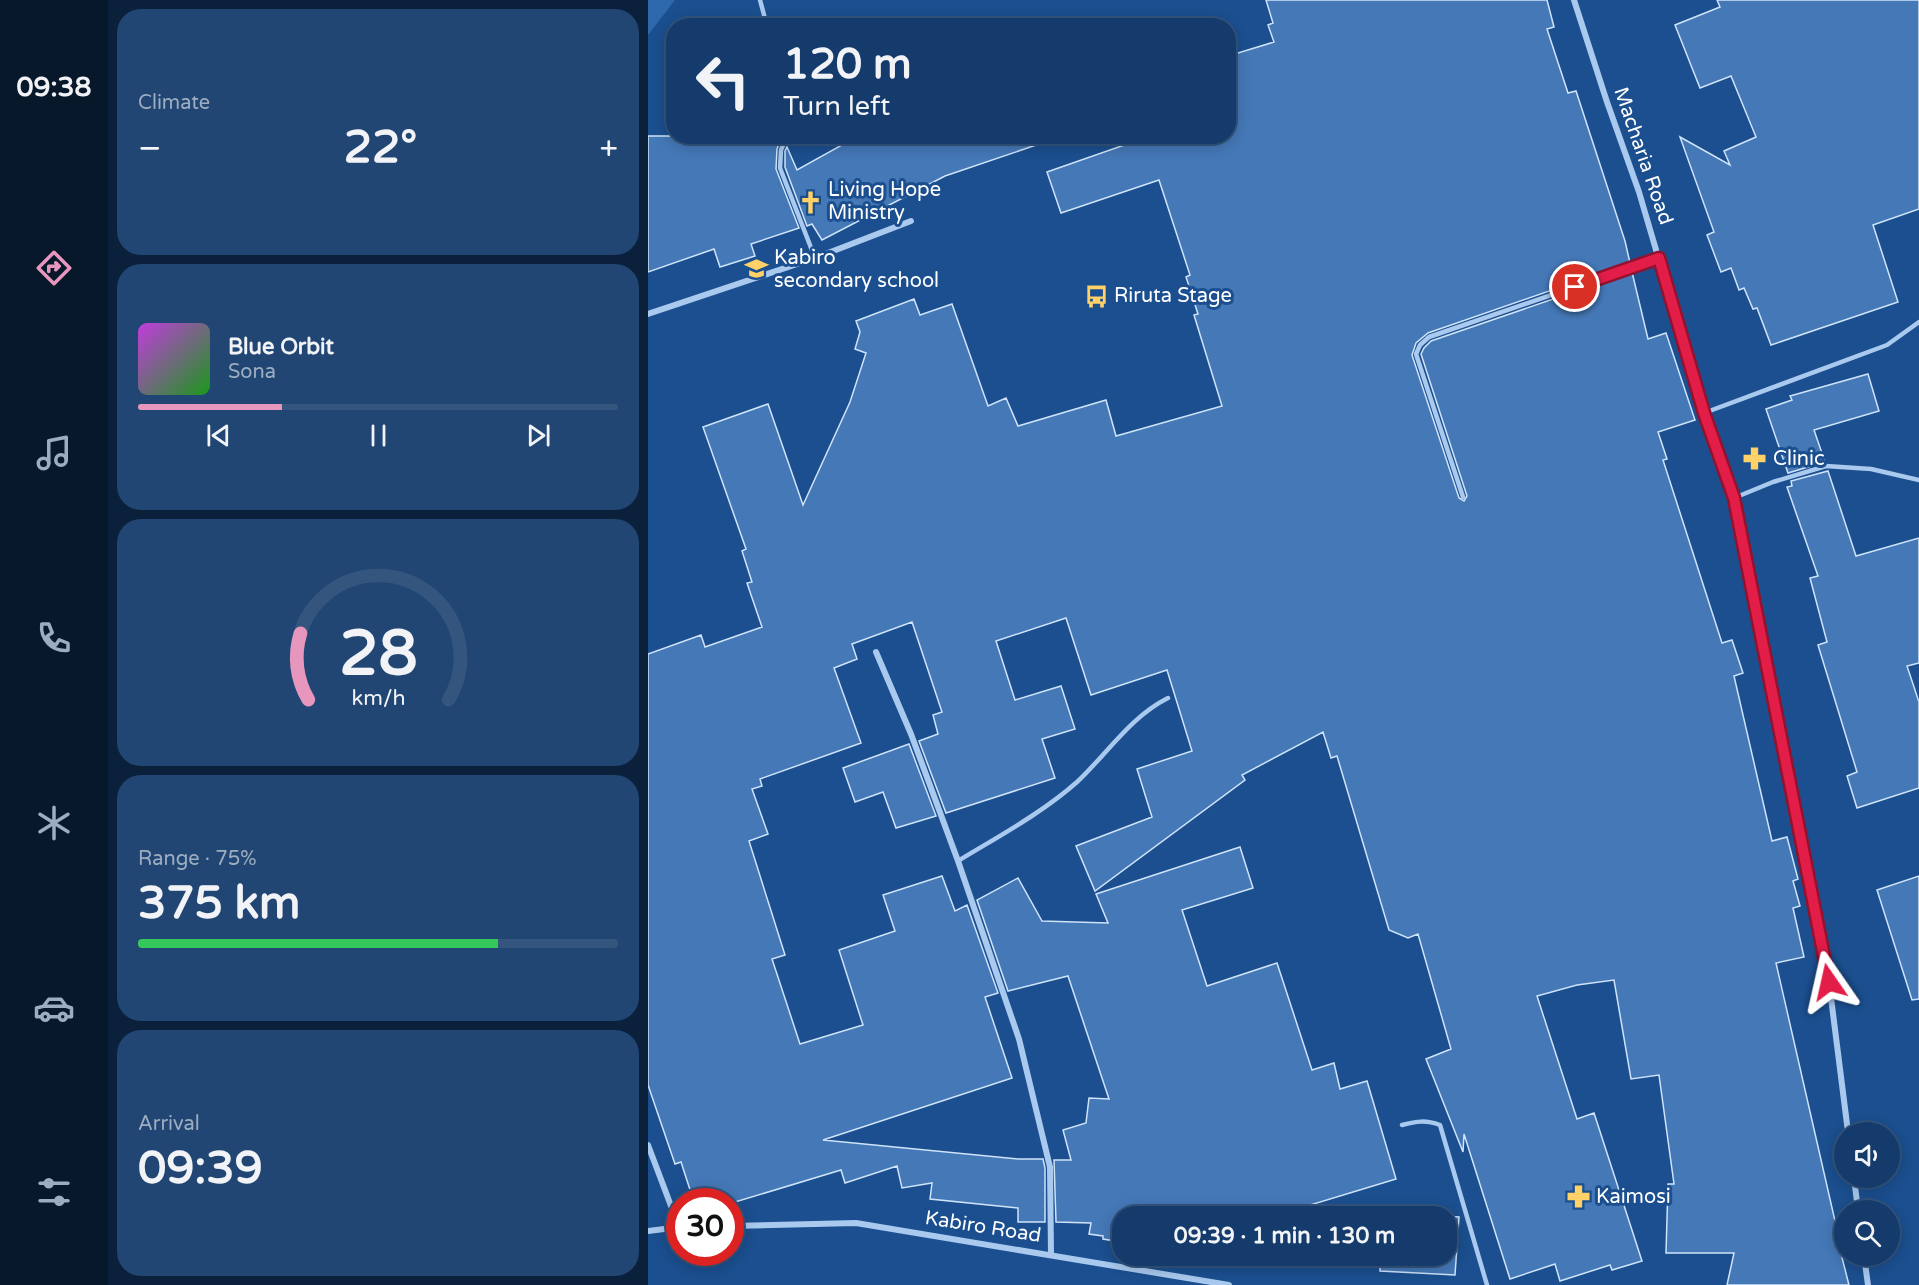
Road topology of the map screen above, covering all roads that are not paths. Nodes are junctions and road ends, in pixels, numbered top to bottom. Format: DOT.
graph roads {
  1 [pos="760,0"];
  2 [pos="1574,0"];
  3 [pos="765,18"];
  4 [pos="784,144"];
  5 [pos="911,221"];
  6 [pos="815,258"];
  7 [pos="1659,258"];
  8 [pos="648,314"];
  9 [pos="1919,322"];
  10 [pos="1704,413"];
  11 [pos="1919,480"];
  12 [pos="1463,497"];
  13 [pos="1734,498"];
  14 [pos="876,652"];
  15 [pos="1167,698"];
  16 [pos="958,861"];
  17 [pos="1847,1122"];
  18 [pos="1402,1125"];
  19 [pos="648,1145"];
  20 [pos="666,1193"];
  21 [pos="744,1226"];
  22 [pos="666,1229"];
  23 [pos="648,1232"];
  24 [pos="1051,1254"];
  25 [pos="1865,1266"];
  26 [pos="1229,1285"];
  27 [pos="1487,1285"];
  28 [pos="1868,1285"];
  1 -- 3 [label="lane"];
  2 -- 7 [label="street, Macharia Road"];
  4 -- 6 [label="lane"];
  5 -- 6 [label="street"];
  6 -- 8 [label="street"];
  7 -- 10 [label="street, Macharia Road"];
  7 -- 12 [label="lane"];
  9 -- 10 [label="lane"];
  10 -- 13 [label="street, Macharia Road"];
  11 -- 13 [label="lane"];
  13 -- 17 [label="street, Macharia Road"];
  14 -- 16 [label="street"];
  15 -- 16 [label="lane"];
  16 -- 24 [label="street"];
  18 -- 27 [label="lane"];
  19 -- 20 [label="street"];
  21 -- 24 [label="street, Kabiro Road"];
  22 -- 23 [label="street"];
  24 -- 26 [label="street, Kabiro Road"];
  25 -- 28 [label="street"];
}
